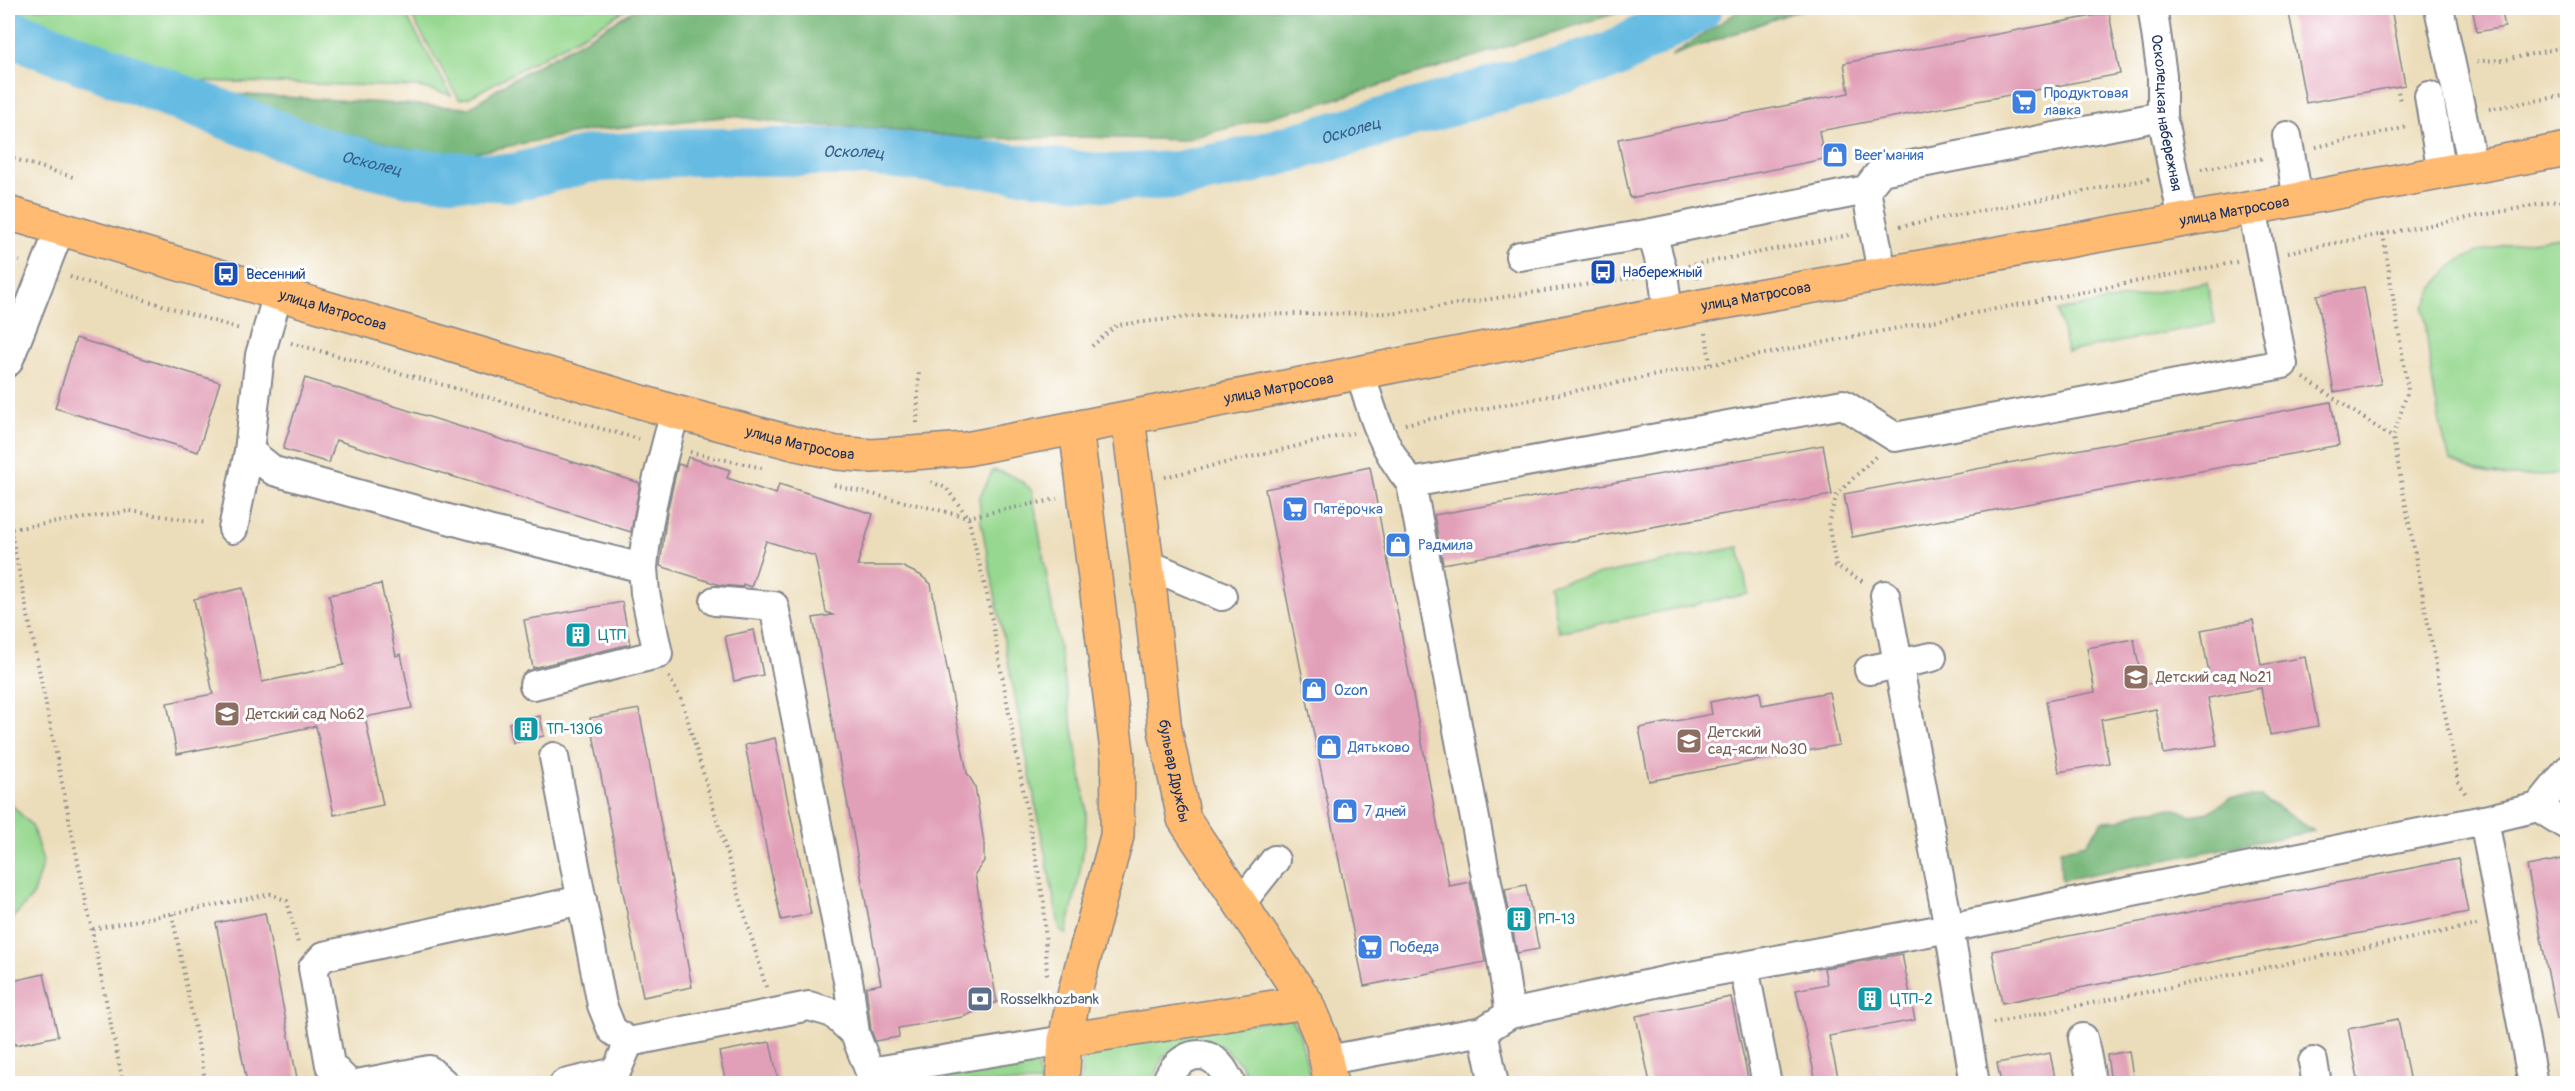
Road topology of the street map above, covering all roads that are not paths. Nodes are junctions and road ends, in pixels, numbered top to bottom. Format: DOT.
graph roads {
  1 [pos="2154,8"];
  2 [pos="2439,8"];
  3 [pos="2431,109"];
  4 [pos="2162,116"];
  5 [pos="2288,144"];
  6 [pos="2568,148"];
  7 [pos="2458,170"];
  8 [pos="1866,190"];
  9 [pos="2298,199"];
  10 [pos="2252,208"];
  11 [pos="8,213"];
  12 [pos="2183,220"];
  13 [pos="60,229"];
  14 [pos="1652,233"];
  15 [pos="1520,256"];
  16 [pos="1882,273"];
  17 [pos="278,294"];
  18 [pos="1668,313"];
  19 [pos="8,362"];
  20 [pos="1360,372"];
  21 [pos="675,412"];
  22 [pos="1128,418"];
  23 [pos="1076,428"];
  24 [pos="249,451"];
  25 [pos="1412,483"];
  26 [pos="234,525"];
  27 [pos="1147,564"];
  28 [pos="643,568"];
  29 [pos="1886,595"];
  30 [pos="1222,596"];
  31 [pos="715,601"];
  32 [pos="1932,657"];
  33 [pos="1899,664"];
  34 [pos="1869,670"];
  35 [pos="534,685"];
  36 [pos="554,757"];
  37 [pos="2568,770"];
  38 [pos="2538,807"];
  39 [pos="2484,820"];
  40 [pos="2568,826"];
  41 [pos="1275,860"];
  42 [pos="582,900"];
  43 [pos="1241,903"];
  44 [pos="1949,928"];
  45 [pos="1744,967"];
  46 [pos="1306,1002"];
  47 [pos="1510,1014"];
  48 [pos="1484,1031"];
  49 [pos="855,1034"];
  50 [pos="2083,1038"];
  51 [pos="1065,1040"];
  52 [pos="629,1042"];
  53 [pos="1330,1072"];
  54 [pos="349,1083"];
  55 [pos="357,1083"];
  56 [pos="445,1083"];
  57 [pos="564,1083"];
  58 [pos="1062,1083"];
  59 [pos="1166,1083"];
  60 [pos="1231,1083"];
  61 [pos="1494,1083"];
  62 [pos="1767,1083"];
  63 [pos="1976,1083"];
  64 [pos="2092,1083"];
  65 [pos="2533,1083"];
  1 -- 4 [label="street, Осколецкая набережная"];
  2 -- 7 [label="street"];
  3 -- 7 [label="street"];
  4 -- 8 [label="street"];
  4 -- 12 [label="street, Осколецкая набережная"];
  5 -- 9 [label="street"];
  6 -- 7 [label="main road, улица Матросова"];
  7 -- 9 [label="main road, улица Матросова"];
  8 -- 14 [label="street"];
  8 -- 16 [label="street"];
  9 -- 10 [label="main road, улица Матросова"];
  10 -- 12 [label="main road, улица Матросова"];
  10 -- 25 [label="street"];
  11 -- 13 [label="main road, улица Матросова"];
  12 -- 16 [label="main road, улица Матросова"];
  13 -- 17 [label="main road, улица Матросова"];
  13 -- 19 [label="street"];
  14 -- 15 [label="street"];
  14 -- 18 [label="street"];
  16 -- 18 [label="main road, улица Матросова"];
  17 -- 21 [label="main road, улица Матросова"];
  17 -- 24 [label="street"];
  18 -- 20 [label="main road, улица Матросова"];
  20 -- 22 [label="main road, улица Матросова"];
  20 -- 25 [label="street"];
  21 -- 23 [label="main road, улица Матросова"];
  21 -- 28 [label="street"];
  22 -- 23 [label="main road, улица Матросова"];
  22 -- 27 [label="main road, бульвар Дружбы"];
  23 -- 51 [label="main road"];
  24 -- 26 [label="street"];
  24 -- 28 [label="street"];
  25 -- 47 [label="street"];
  27 -- 30 [label="street"];
  27 -- 43 [label="main road, бульвар Дружбы"];
  28 -- 35 [label="street"];
  29 -- 33 [label="street"];
  31 -- 49 [label="street"];
  32 -- 33 [label="street"];
  33 -- 34 [label="street"];
  33 -- 44 [label="street"];
  36 -- 42 [label="street"];
  37 -- 38 [label="street"];
  38 -- 39 [label="street"];
  38 -- 40 [label="street"];
  39 -- 44 [label="street"];
  39 -- 65 [label="street"];
  41 -- 43 [label="street"];
  42 -- 52 [label="street"];
  42 -- 54 [label="street"];
  43 -- 46 [label="main road, бульвар Дружбы"];
  44 -- 45 [label="street"];
  44 -- 63 [label="street"];
  45 -- 47 [label="street"];
  45 -- 62 [label="street"];
  46 -- 51 [label="main road"];
  46 -- 53 [label="main road, бульвар Дружбы"];
  47 -- 48 [label="street"];
  48 -- 53 [label="street"];
  48 -- 61 [label="street"];
  49 -- 51 [label="street"];
  49 -- 52 [label="street"];
  50 -- 64 [label="street"];
  51 -- 58 [label="main road"];
  52 -- 57 [label="street"];
  55 -- 56 [label="street"];
  59 -- 60 [label="street"];
}
